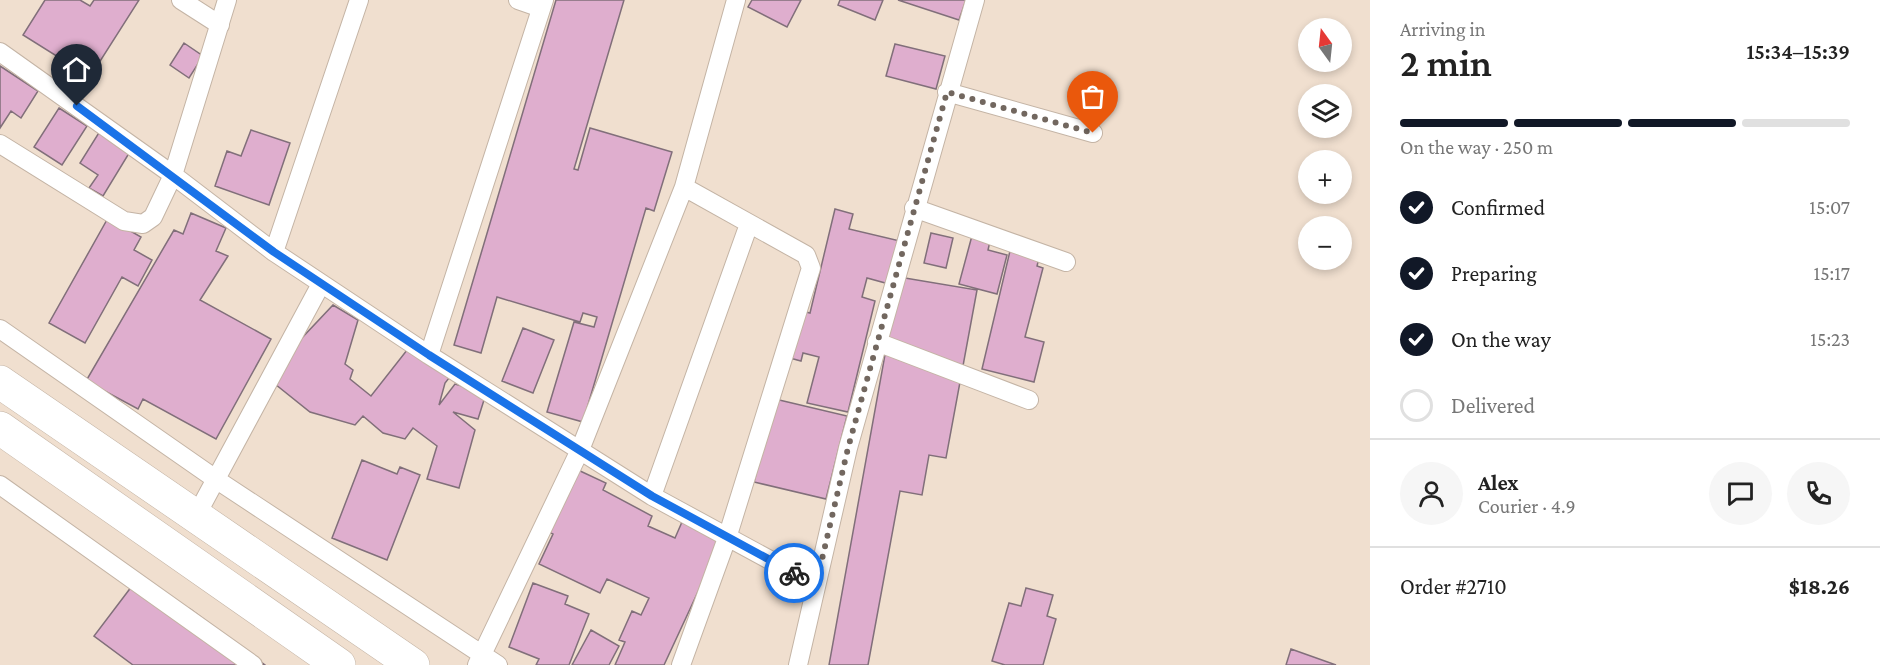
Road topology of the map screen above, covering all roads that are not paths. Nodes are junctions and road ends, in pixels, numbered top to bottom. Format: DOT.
graph roads {
  1 [pos="181,0"];
  2 [pos="227,0"];
  3 [pos="359,0"];
  4 [pos="518,0"];
  5 [pos="736,0"];
  6 [pos="975,0"];
  7 [pos="543,4"];
  8 [pos="219,25"];
  9 [pos="0,51"];
  10 [pos="947,92"];
  11 [pos="1093,133"];
  12 [pos="0,144"];
  13 [pos="173,175"];
  14 [pos="684,186"];
  15 [pos="914,208"];
  16 [pos="750,224"];
  17 [pos="274,252"];
  18 [pos="1066,262"];
  19 [pos="321,284"];
  20 [pos="0,329"];
  21 [pos="877,342"];
  22 [pos="429,355"];
  23 [pos="0,382"];
  24 [pos="1029,400"];
  25 [pos="0,428"];
  26 [pos="580,450"];
  27 [pos="217,480"];
  28 [pos="0,485"];
  29 [pos="652,496"];
  30 [pos="196,516"];
  31 [pos="727,538"];
  32 [pos="816,585"];
  33 [pos="479,659"];
  34 [pos="253,665"];
  35 [pos="339,665"];
  36 [pos="413,665"];
  37 [pos="498,665"];
  38 [pos="681,665"];
  39 [pos="798,665"];
  1 -- 8 [label="street"];
  2 -- 8 [label="street"];
  3 -- 17 [label="street"];
  4 -- 7 [label="street"];
  5 -- 14 [label="street"];
  6 -- 10 [label="street"];
  7 -- 22 [label="street"];
  8 -- 13 [label="street"];
  9 -- 13 [label="street"];
  10 -- 11 [label="street"];
  10 -- 15 [label="street"];
  12 -- 13 [label="street"];
  13 -- 17 [label="street"];
  14 -- 16 [label="street"];
  14 -- 26 [label="street"];
  15 -- 18 [label="street"];
  15 -- 21 [label="street"];
  16 -- 29 [label="street"];
  16 -- 31 [label="street"];
  17 -- 19 [label="street"];
  19 -- 22 [label="street"];
  19 -- 27 [label="street"];
  20 -- 27 [label="street"];
  21 -- 24 [label="street"];
  21 -- 32 [label="street"];
  22 -- 26 [label="street"];
  23 -- 30 [label="highway"];
  25 -- 35 [label="highway"];
  26 -- 29 [label="street"];
  26 -- 33 [label="street"];
  27 -- 30 [label="street"];
  27 -- 33 [label="street"];
  28 -- 34 [label="street"];
  29 -- 31 [label="street"];
  30 -- 36 [label="highway"];
  31 -- 32 [label="street"];
  31 -- 38 [label="street"];
  32 -- 39 [label="street"];
  33 -- 37 [label="street"];
}
